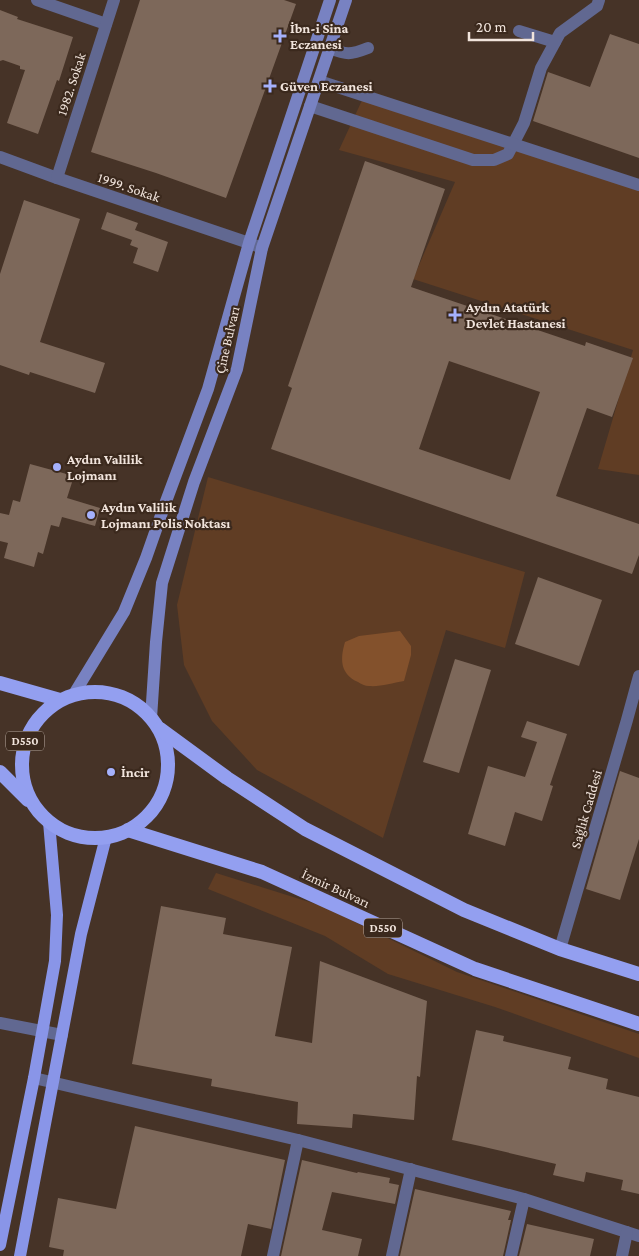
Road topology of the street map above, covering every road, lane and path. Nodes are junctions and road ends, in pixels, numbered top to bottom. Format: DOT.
graph roads {
  1 [pos="37,0"];
  2 [pos="114,0"];
  3 [pos="330,0"];
  4 [pos="346,0"];
  5 [pos="599,0"];
  6 [pos="106,24"];
  7 [pos="519,31"];
  8 [pos="555,42"];
  9 [pos="330,48"];
  10 [pos="368,48"];
  11 [pos="305,76"];
  12 [pos="318,81"];
  13 [pos="310,106"];
  14 [pos="513,144"];
  15 [pos="0,157"];
  16 [pos="57,178"];
  17 [pos="639,185"];
  18 [pos="249,243"];
  19 [pos="262,248"];
  20 [pos="639,676"];
  21 [pos="0,683"];
  22 [pos="74,694"];
  23 [pos="60,700"];
  24 [pos="633,721"];
  25 [pos="155,724"];
  26 [pos="0,772"];
  27 [pos="35,808"];
  28 [pos="49,822"];
  29 [pos="128,830"];
  30 [pos="106,837"];
  31 [pos="560,949"];
  32 [pos="639,974"];
  33 [pos="0,1023"];
  34 [pos="639,1024"];
  35 [pos="42,1031"];
  36 [pos="62,1035"];
  37 [pos="34,1078"];
  38 [pos="53,1083"];
  39 [pos="298,1140"];
  40 [pos="411,1170"];
  41 [pos="524,1199"];
  42 [pos="633,1234"];
  43 [pos="0,1245"];
  44 [pos="20,1256"];
  45 [pos="272,1256"];
  46 [pos="392,1256"];
  47 [pos="511,1256"];
  48 [pos="622,1256"];
  1 -- 6 [label="street"];
  2 -- 6 [label="street, 1982. Sokak"];
  3 -- 11 [label="main road, Çine Bulvarı"];
  4 -- 9 [label="main road, Çine Bulvarı"];
  5 -- 8 [label="street"];
  6 -- 16 [label="street, 1982. Sokak"];
  7 -- 8 [label="street"];
  8 -- 14 [label="street"];
  9 -- 10 [label="street"];
  9 -- 12 [label="main road, Çine Bulvarı"];
  11 -- 12 [label="street"];
  11 -- 18 [label="main road, Çine Bulvarı"];
  12 -- 13 [label="main road, Çine Bulvarı"];
  12 -- 14 [label="street"];
  13 -- 14 [label="street"];
  13 -- 19 [label="main road, Çine Bulvarı"];
  14 -- 17 [label="street"];
  15 -- 16 [label="street, 1999. Sokak"];
  16 -- 18 [label="street, 1999. Sokak"];
  18 -- 19 [label="street, 1999. Sokak"];
  18 -- 22 [label="main road, Çine Bulvarı"];
  19 -- 25 [label="main road, Çine Bulvarı"];
  20 -- 24 [label="street, Sağlık Caddesi"];
  21 -- 23 [label="highway"];
  22 -- 23 [label="highway, D550"];
  22 -- 25 [label="highway, D550"];
  23 -- 27 [label="highway, D550"];
  24 -- 31 [label="street, Sağlık Caddesi"];
  25 -- 29 [label="highway, D550"];
  25 -- 31 [label="highway, D550"];
  26 -- 27 [label="highway, D550"];
  27 -- 28 [label="highway, D550"];
  28 -- 30 [label="highway, D550"];
  28 -- 35 [label="main road"];
  29 -- 30 [label="highway, D550"];
  29 -- 34 [label="highway, İzmir Bulvarı / D550"];
  30 -- 36 [label="main road"];
  31 -- 32 [label="highway, D550"];
  33 -- 35 [label="street"];
  35 -- 36 [label="street"];
  35 -- 37 [label="main road"];
  36 -- 38 [label="main road"];
  37 -- 38 [label="street"];
  37 -- 43 [label="main road"];
  38 -- 39 [label="street"];
  38 -- 44 [label="main road"];
  39 -- 40 [label="street"];
  39 -- 45 [label="street"];
  40 -- 41 [label="street"];
  40 -- 46 [label="street"];
  41 -- 42 [label="street"];
  41 -- 47 [label="street"];
  42 -- 48 [label="street"];
}
